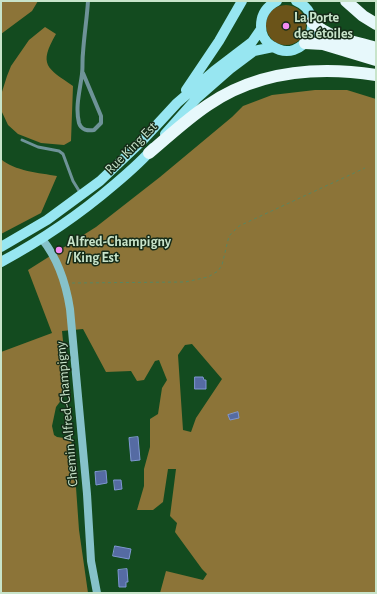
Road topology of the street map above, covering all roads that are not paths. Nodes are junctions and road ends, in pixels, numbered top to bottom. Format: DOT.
graph roads {
  1 [pos="88,1"];
  2 [pos="242,1"];
  3 [pos="276,1"];
  4 [pos="297,1"];
  5 [pos="346,1"];
  6 [pos="312,22"];
  7 [pos="376,24"];
  8 [pos="261,29"];
  9 [pos="305,43"];
  10 [pos="273,47"];
  11 [pos="376,48"];
  12 [pos="376,60"];
  13 [pos="83,73"];
  14 [pos="376,75"];
  15 [pos="177,103"];
  16 [pos="22,140"];
  17 [pos="149,153"];
  18 [pos="82,195"];
  19 [pos="42,238"];
  20 [pos="1,247"];
  21 [pos="1,262"];
  22 [pos="97,593"];
  1 -- 13 [label="street"];
  2 -- 15 [label="main road"];
  3 -- 8 [label="main road"];
  4 -- 6 [label="main road"];
  5 -- 7 [label="highway"];
  6 -- 9 [label="main road"];
  6 -- 11 [label="highway"];
  8 -- 10 [label="main road"];
  8 -- 15 [label="main road, Rue King Est"];
  9 -- 10 [label="main road"];
  9 -- 12 [label="highway"];
  10 -- 17 [label="main road, Rue King Est"];
  13 -- 13 [label="street"];
  14 -- 17 [label="highway"];
  15 -- 18 [label="main road, Rue King Est"];
  16 -- 18 [label="lane"];
  17 -- 19 [label="main road, Rue King Est"];
  18 -- 20 [label="main road, Rue King Est"];
  19 -- 21 [label="main road, Rue King Est"];
  19 -- 22 [label="street, Chemin Alfred-Champigny"];
}
